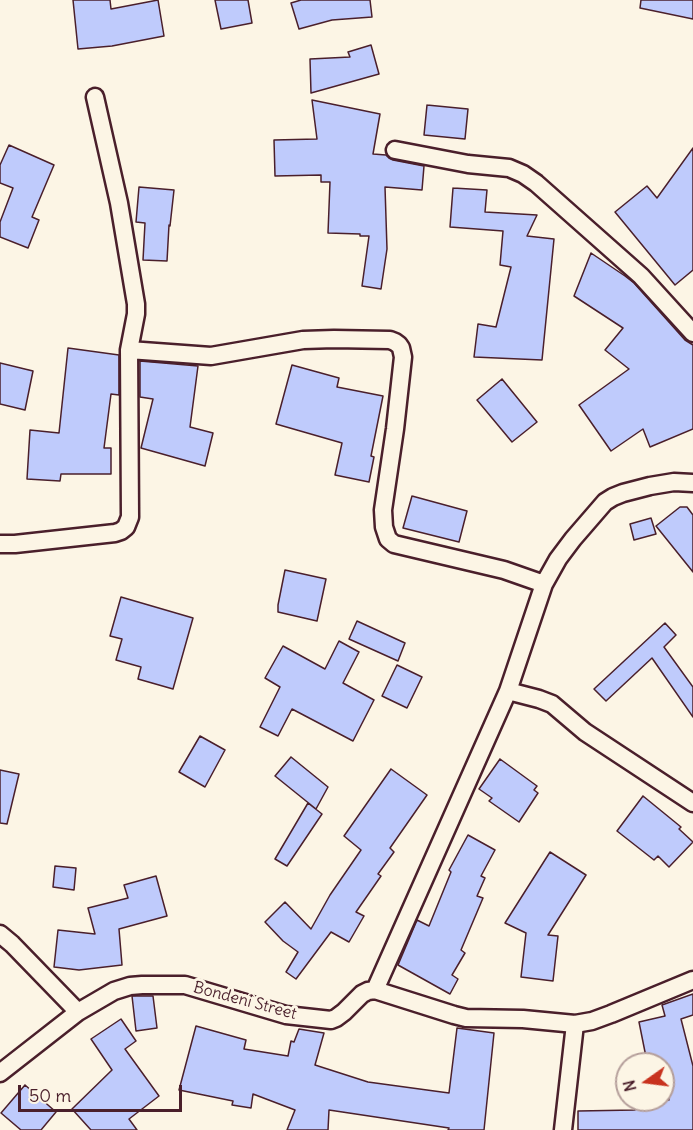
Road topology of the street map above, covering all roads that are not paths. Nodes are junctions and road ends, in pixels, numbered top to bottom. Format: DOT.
graph roads {
  1 [pos="95,97"];
  2 [pos="395,150"];
  3 [pos="693,333"];
  4 [pos="129,350"];
  5 [pos="693,483"];
  6 [pos="0,544"];
  7 [pos="544,584"];
  8 [pos="508,691"];
  9 [pos="693,803"];
  10 [pos="0,934"];
  11 [pos="693,980"];
  12 [pos="375,990"];
  13 [pos="78,1012"];
  14 [pos="575,1024"];
  15 [pos="0,1073"];
  16 [pos="563,1130"];
  1 -- 4 [label="street"];
  2 -- 3 [label="street"];
  4 -- 6 [label="street"];
  4 -- 7 [label="street"];
  5 -- 7 [label="street"];
  7 -- 8 [label="street"];
  8 -- 9 [label="street"];
  8 -- 12 [label="street"];
  10 -- 13 [label="street"];
  11 -- 14 [label="street"];
  12 -- 13 [label="street, Bondeni Street"];
  12 -- 14 [label="street"];
  13 -- 15 [label="street, Bondeni Street"];
  14 -- 16 [label="street"];
}
